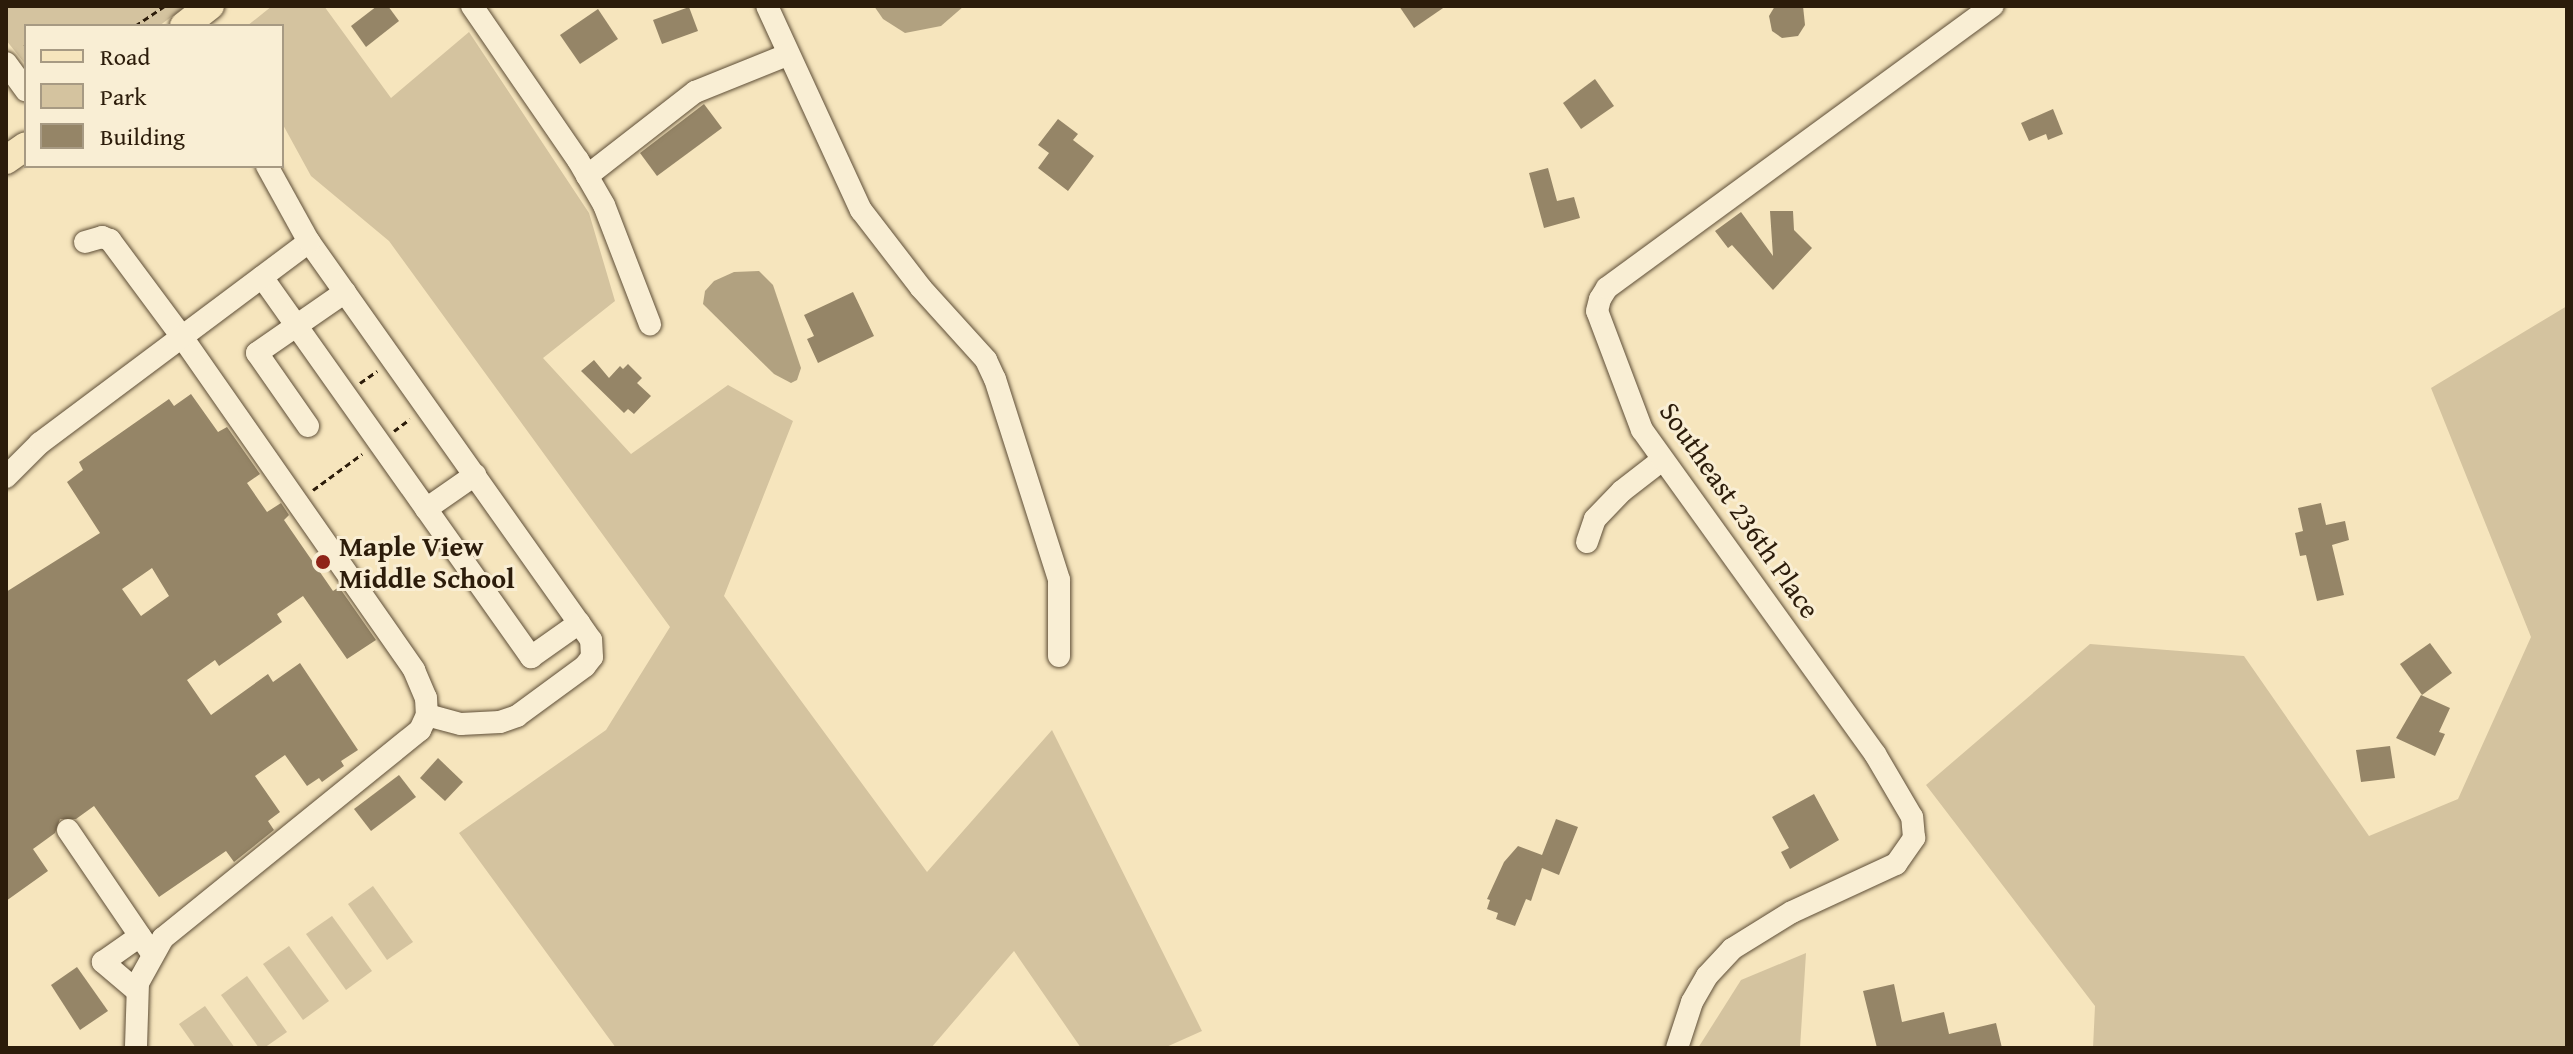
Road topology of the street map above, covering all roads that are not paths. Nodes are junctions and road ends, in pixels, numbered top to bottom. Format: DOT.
graph roads {
  1 [pos="210,6"];
  2 [pos="472,6"];
  3 [pos="767,6"];
  4 [pos="1993,6"];
  5 [pos="187,24"];
  6 [pos="787,55"];
  7 [pos="6,63"];
  8 [pos="24,88"];
  9 [pos="24,147"];
  10 [pos="6,160"];
  11 [pos="268,168"];
  12 [pos="587,176"];
  13 [pos="85,242"];
  14 [pos="309,242"];
  15 [pos="262,277"];
  16 [pos="345,292"];
  17 [pos="650,324"];
  18 [pos="296,326"];
  19 [pos="182,337"];
  20 [pos="308,426"];
  21 [pos="1662,460"];
  22 [pos="475,475"];
  23 [pos="6,477"];
  24 [pos="426,509"];
  25 [pos="1587,542"];
  26 [pos="579,623"];
  27 [pos="1059,656"];
  28 [pos="427,715"];
  29 [pos="68,830"];
  30 [pos="140,936"];
  31 [pos="153,955"];
  32 [pos="137,991"];
  33 [pos="136,1048"];
  34 [pos="1677,1048"];
  1 -- 5 [label="main road"];
  2 -- 12 [label="street"];
  3 -- 6 [label="street"];
  4 -- 21 [label="street, Southeast 236th Place"];
  6 -- 12 [label="street"];
  6 -- 27 [label="street"];
  7 -- 8 [label="street"];
  9 -- 10 [label="main road"];
  11 -- 14 [label="street"];
  12 -- 17 [label="street"];
  13 -- 19 [label="street"];
  14 -- 15 [label="street"];
  14 -- 16 [label="street"];
  15 -- 18 [label="street"];
  15 -- 19 [label="street"];
  16 -- 18 [label="street"];
  16 -- 22 [label="street"];
  18 -- 20 [label="street"];
  18 -- 24 [label="street"];
  19 -- 23 [label="street"];
  19 -- 28 [label="street"];
  21 -- 25 [label="street"];
  21 -- 34 [label="street, Southeast 236th Place"];
  22 -- 24 [label="street"];
  22 -- 26 [label="street"];
  24 -- 26 [label="street"];
  26 -- 28 [label="street"];
  28 -- 31 [label="street"];
  29 -- 30 [label="street"];
  30 -- 31 [label="street"];
  30 -- 32 [label="street"];
  31 -- 32 [label="street"];
  32 -- 33 [label="street"];
}
